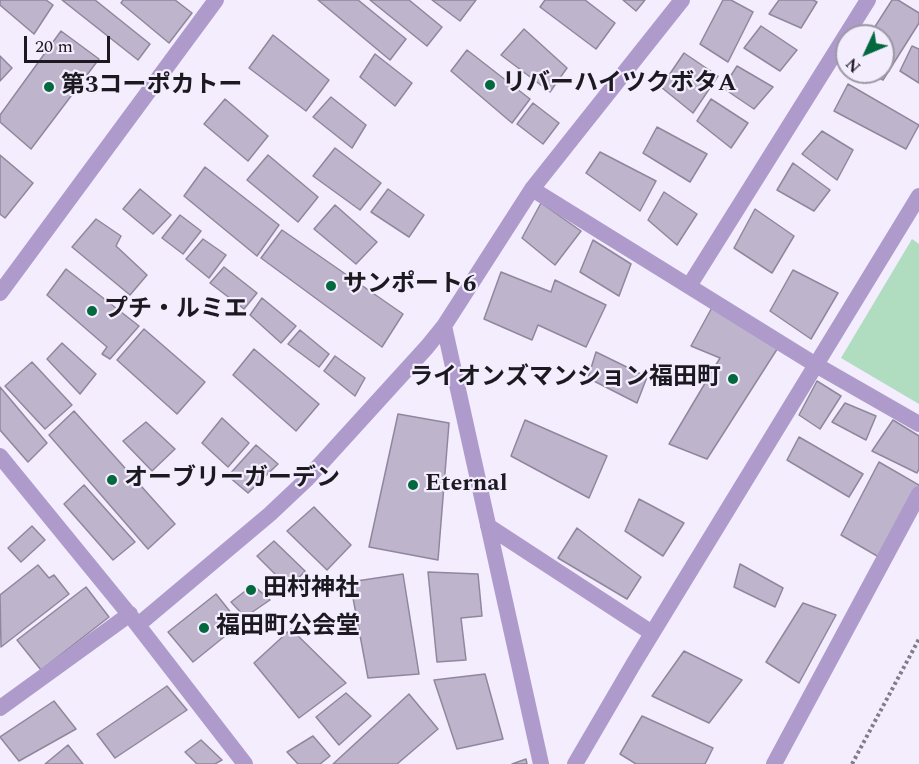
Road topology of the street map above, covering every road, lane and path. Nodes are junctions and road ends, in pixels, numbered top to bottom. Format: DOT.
graph roads {
  1 [pos="216,0"];
  2 [pos="682,0"];
  3 [pos="868,0"];
  4 [pos="532,189"];
  5 [pos="919,196"];
  6 [pos="689,286"];
  7 [pos="0,293"];
  8 [pos="444,326"];
  9 [pos="816,365"];
  10 [pos="919,424"];
  11 [pos="0,456"];
  12 [pos="919,494"];
  13 [pos="488,526"];
  14 [pos="134,620"];
  15 [pos="652,633"];
  16 [pos="919,639"];
  17 [pos="0,708"];
  18 [pos="245,764"];
  19 [pos="541,764"];
  20 [pos="575,764"];
  21 [pos="774,764"];
  22 [pos="852,764"];
  1 -- 7 [label="street"];
  2 -- 4 [label="street"];
  3 -- 6 [label="street"];
  4 -- 6 [label="street"];
  4 -- 8 [label="street"];
  5 -- 9 [label="street"];
  6 -- 9 [label="street"];
  8 -- 13 [label="street"];
  8 -- 14 [label="street"];
  9 -- 10 [label="street"];
  9 -- 15 [label="street"];
  11 -- 14 [label="street"];
  12 -- 21 [label="street"];
  13 -- 15 [label="street"];
  13 -- 19 [label="street"];
  14 -- 17 [label="street"];
  14 -- 18 [label="street"];
  15 -- 20 [label="street"];
  16 -- 22 [label="path"];
}
